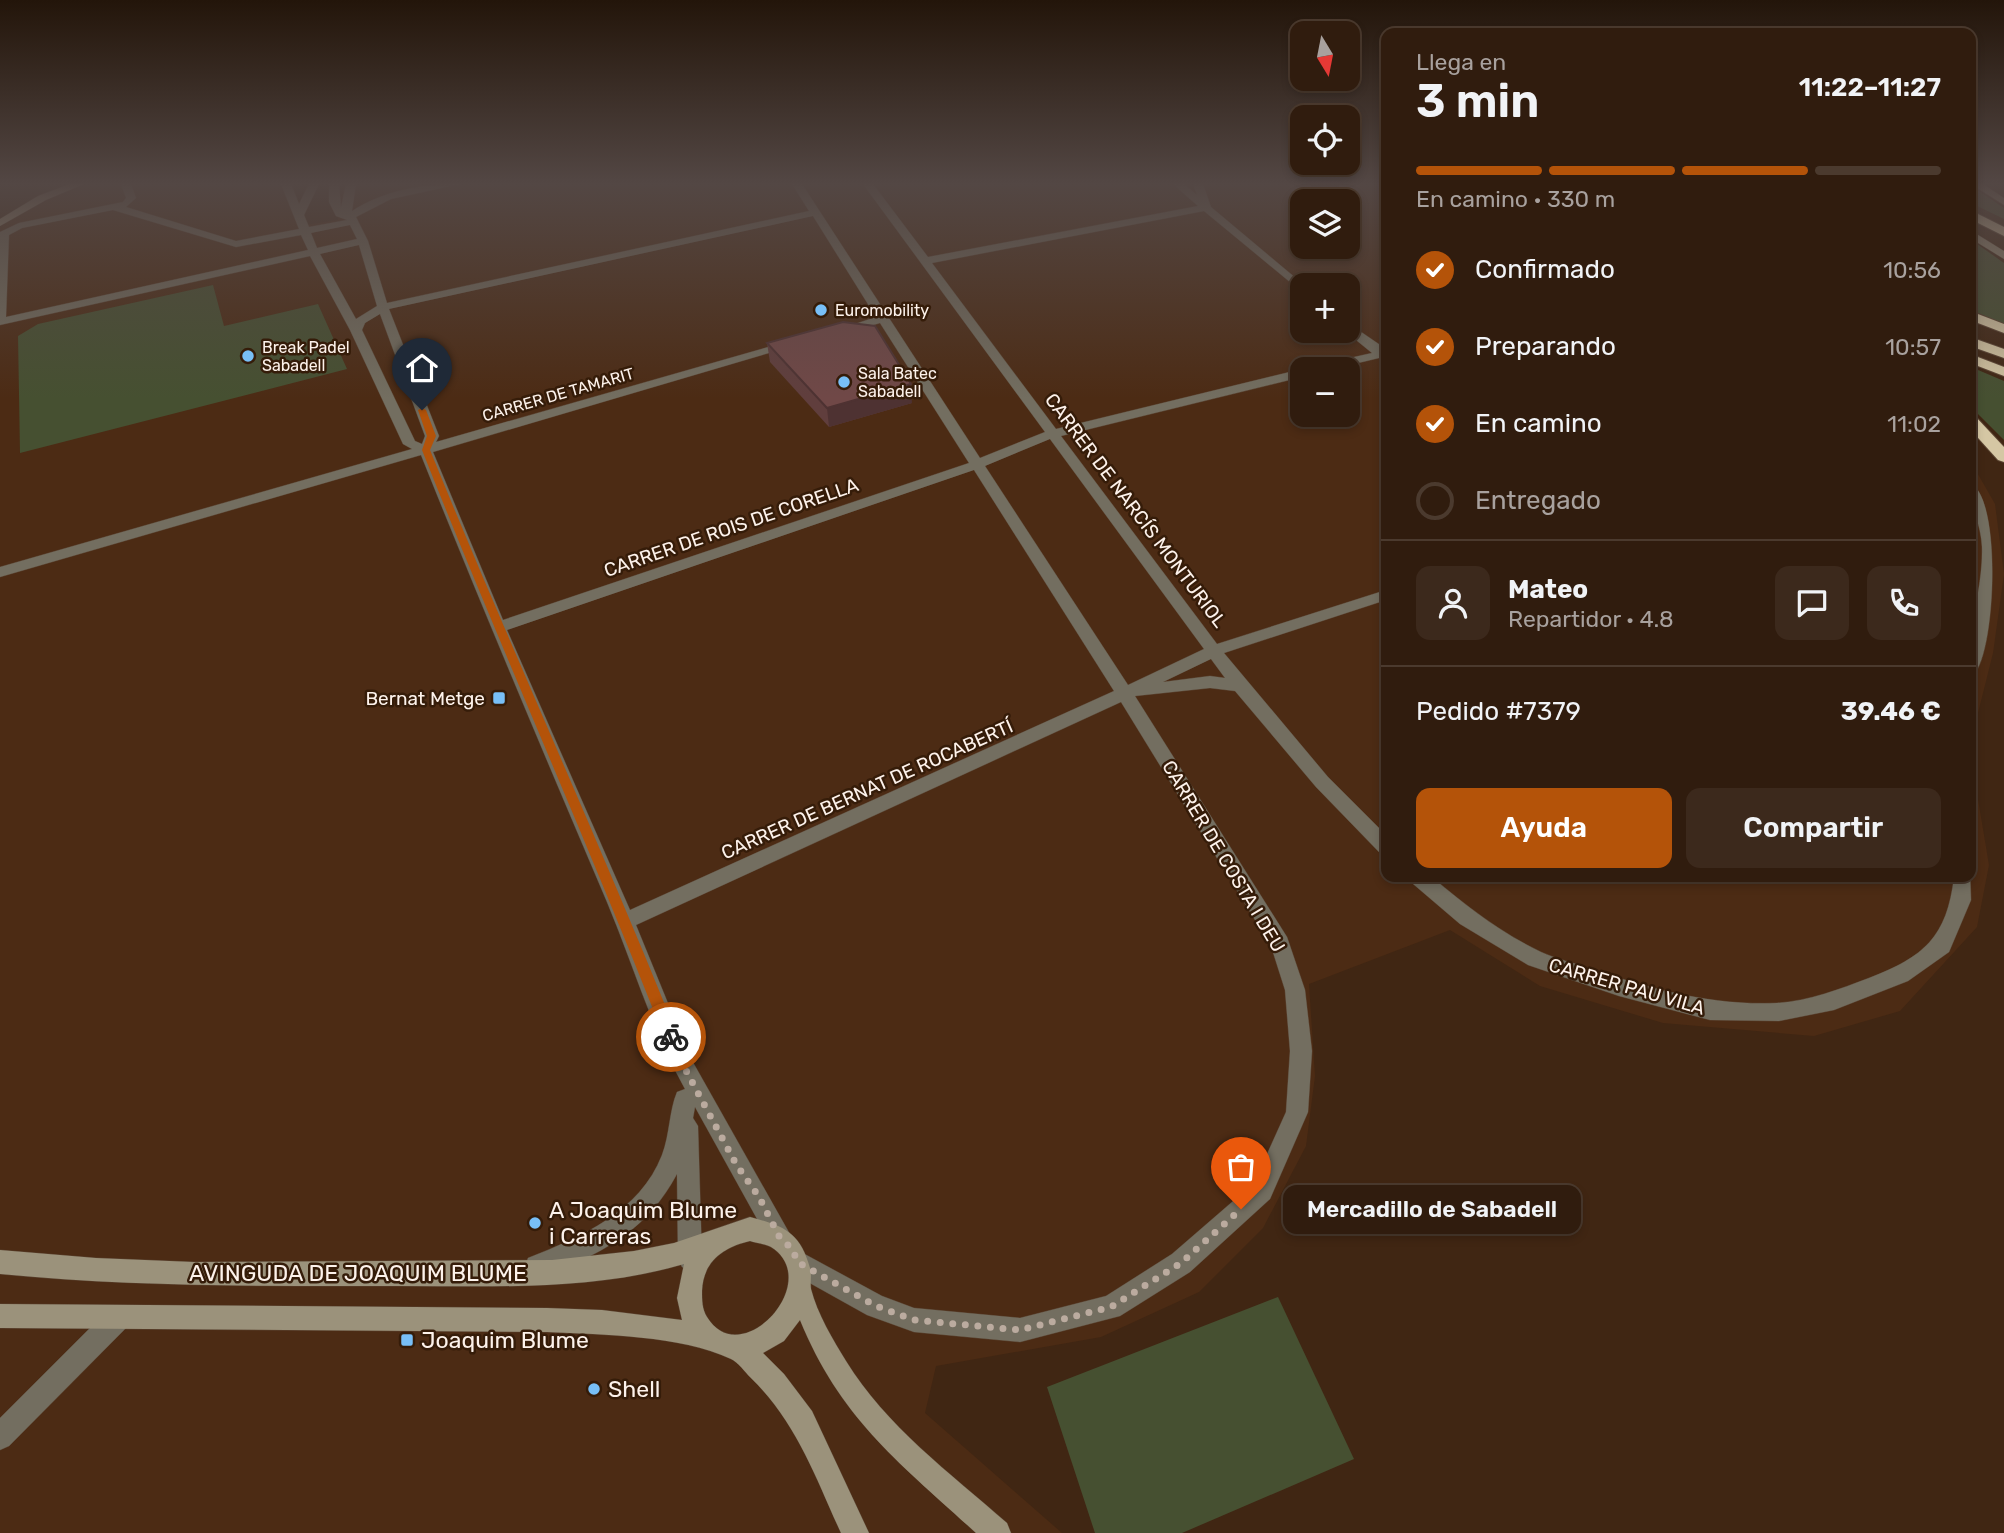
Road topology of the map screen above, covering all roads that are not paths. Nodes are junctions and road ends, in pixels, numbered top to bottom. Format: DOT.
graph roads {
  1 [pos="3,256"];
  2 [pos="248,256"];
  3 [pos="302,256"];
  4 [pos="315,256"];
  5 [pos="367,256"];
  6 [pos="619,256"];
  7 [pos="842,256"];
  8 [pos="920,256"];
  9 [pos="953,256"];
  10 [pos="1262,256"];
  11 [pos="924,261"];
  12 [pos="251,266"];
  13 [pos="1290,279"];
  14 [pos="383,307"];
  15 [pos="1976,317"];
  16 [pos="884,318"];
  17 [pos="0,321"];
  18 [pos="1976,325"];
  19 [pos="2004,329"];
  20 [pos="356,330"];
  21 [pos="831,333"];
  22 [pos="2004,335"];
  23 [pos="1360,336"];
  24 [pos="805,341"];
  25 [pos="1976,343"];
  26 [pos="1381,353"];
  27 [pos="2004,354"];
  28 [pos="1381,356"];
  29 [pos="1360,360"];
  30 [pos="1976,360"];
  31 [pos="2004,372"];
  32 [pos="1290,376"];
  33 [pos="1976,426"];
  34 [pos="1052,434"];
  35 [pos="426,450"];
  36 [pos="2004,457"];
  37 [pos="978,464"];
  38 [pos="1976,499"];
  39 [pos="0,572"];
  40 [pos="1381,597"];
  41 [pos="498,628"];
  42 [pos="1215,650"];
  43 [pos="1976,652"];
  44 [pos="1240,687"];
  45 [pos="1124,692"];
  46 [pos="1381,842"];
  47 [pos="1425,882"];
  48 [pos="1963,882"];
  49 [pos="625,921"];
  50 [pos="682,1063"];
  51 [pos="685,1099"];
  52 [pos="779,1236"];
  53 [pos="714,1243"];
  54 [pos="690,1251"];
  55 [pos="0,1262"];
  56 [pos="799,1263"];
  57 [pos="518,1273"];
  58 [pos="691,1278"];
  59 [pos="800,1291"];
  60 [pos="0,1316"];
  61 [pos="118,1318"];
  62 [pos="704,1335"];
  63 [pos="738,1347"];
  64 [pos="0,1437"];
  65 [pos="855,1533"];
  66 [pos="997,1533"];
  1 -- 17 [label="street"];
  2 -- 12 [label="street"];
  3 -- 12 [label="street"];
  4 -- 20 [label="street"];
  5 -- 14 [label="street"];
  6 -- 14 [label="street"];
  7 -- 16 [label="street, CARRER DE COSTA I DEU"];
  8 -- 11 [label="street, CARRER DE NARCÍS MONTURIOL"];
  9 -- 11 [label="street"];
  10 -- 13 [label="street"];
  11 -- 34 [label="street, CARRER DE NARCÍS MONTURIOL"];
  12 -- 17 [label="street"];
  14 -- 20 [label="street"];
  14 -- 35 [label="street"];
  15 -- 19 [label="highway"];
  16 -- 21 [label="street"];
  16 -- 37 [label="street, CARRER DE COSTA I DEU"];
  18 -- 22 [label="highway"];
  20 -- 35 [label="street"];
  23 -- 26 [label="street"];
  24 -- 35 [label="street, CARRER DE TAMARIT"];
  25 -- 27 [label="highway"];
  28 -- 29 [label="street"];
  30 -- 31 [label="highway"];
  32 -- 34 [label="street, CARRER DE ROIS DE CORELLA"];
  33 -- 36 [label="highway"];
  34 -- 37 [label="street, CARRER DE ROIS DE CORELLA"];
  34 -- 42 [label="street, CARRER DE NARCÍS MONTURIOL"];
  35 -- 39 [label="street, CARRER DE TAMARIT"];
  35 -- 41 [label="street"];
  37 -- 41 [label="street, CARRER DE ROIS DE CORELLA"];
  37 -- 45 [label="street, CARRER DE COSTA I DEU"];
  38 -- 43 [label="street"];
  40 -- 42 [label="street, CARRER DE BERNAT DE ROCABERTÍ"];
  41 -- 49 [label="street"];
  42 -- 44 [label="street, CARRER DE NARCÍS MONTURIOL"];
  42 -- 45 [label="street, CARRER DE BERNAT DE ROCABERTÍ"];
  44 -- 45 [label="street"];
  44 -- 46 [label="street, CARRER DE NARCÍS MONTURIOL"];
  45 -- 49 [label="street, CARRER DE BERNAT DE ROCABERTÍ"];
  45 -- 56 [label="street, CARRER DE COSTA I DEU"];
  47 -- 48 [label="street, CARRER PAU VILA"];
  49 -- 50 [label="street"];
  50 -- 51 [label="street"];
  50 -- 52 [label="street"];
  51 -- 54 [label="street"];
  51 -- 57 [label="street"];
  52 -- 53 [label="main road"];
  52 -- 56 [label="main road"];
  53 -- 54 [label="main road, AVINGUDA DE JOAQUIM BLUME"];
  53 -- 58 [label="main road"];
  54 -- 57 [label="main road, AVINGUDA DE JOAQUIM BLUME"];
  54 -- 58 [label="street"];
  55 -- 57 [label="main road, AVINGUDA DE JOAQUIM BLUME"];
  56 -- 59 [label="main road"];
  58 -- 62 [label="main road"];
  59 -- 63 [label="main road"];
  59 -- 66 [label="main road"];
  60 -- 61 [label="main road"];
  61 -- 62 [label="main road"];
  61 -- 64 [label="street"];
  62 -- 63 [label="main road"];
  63 -- 65 [label="main road"];
}
